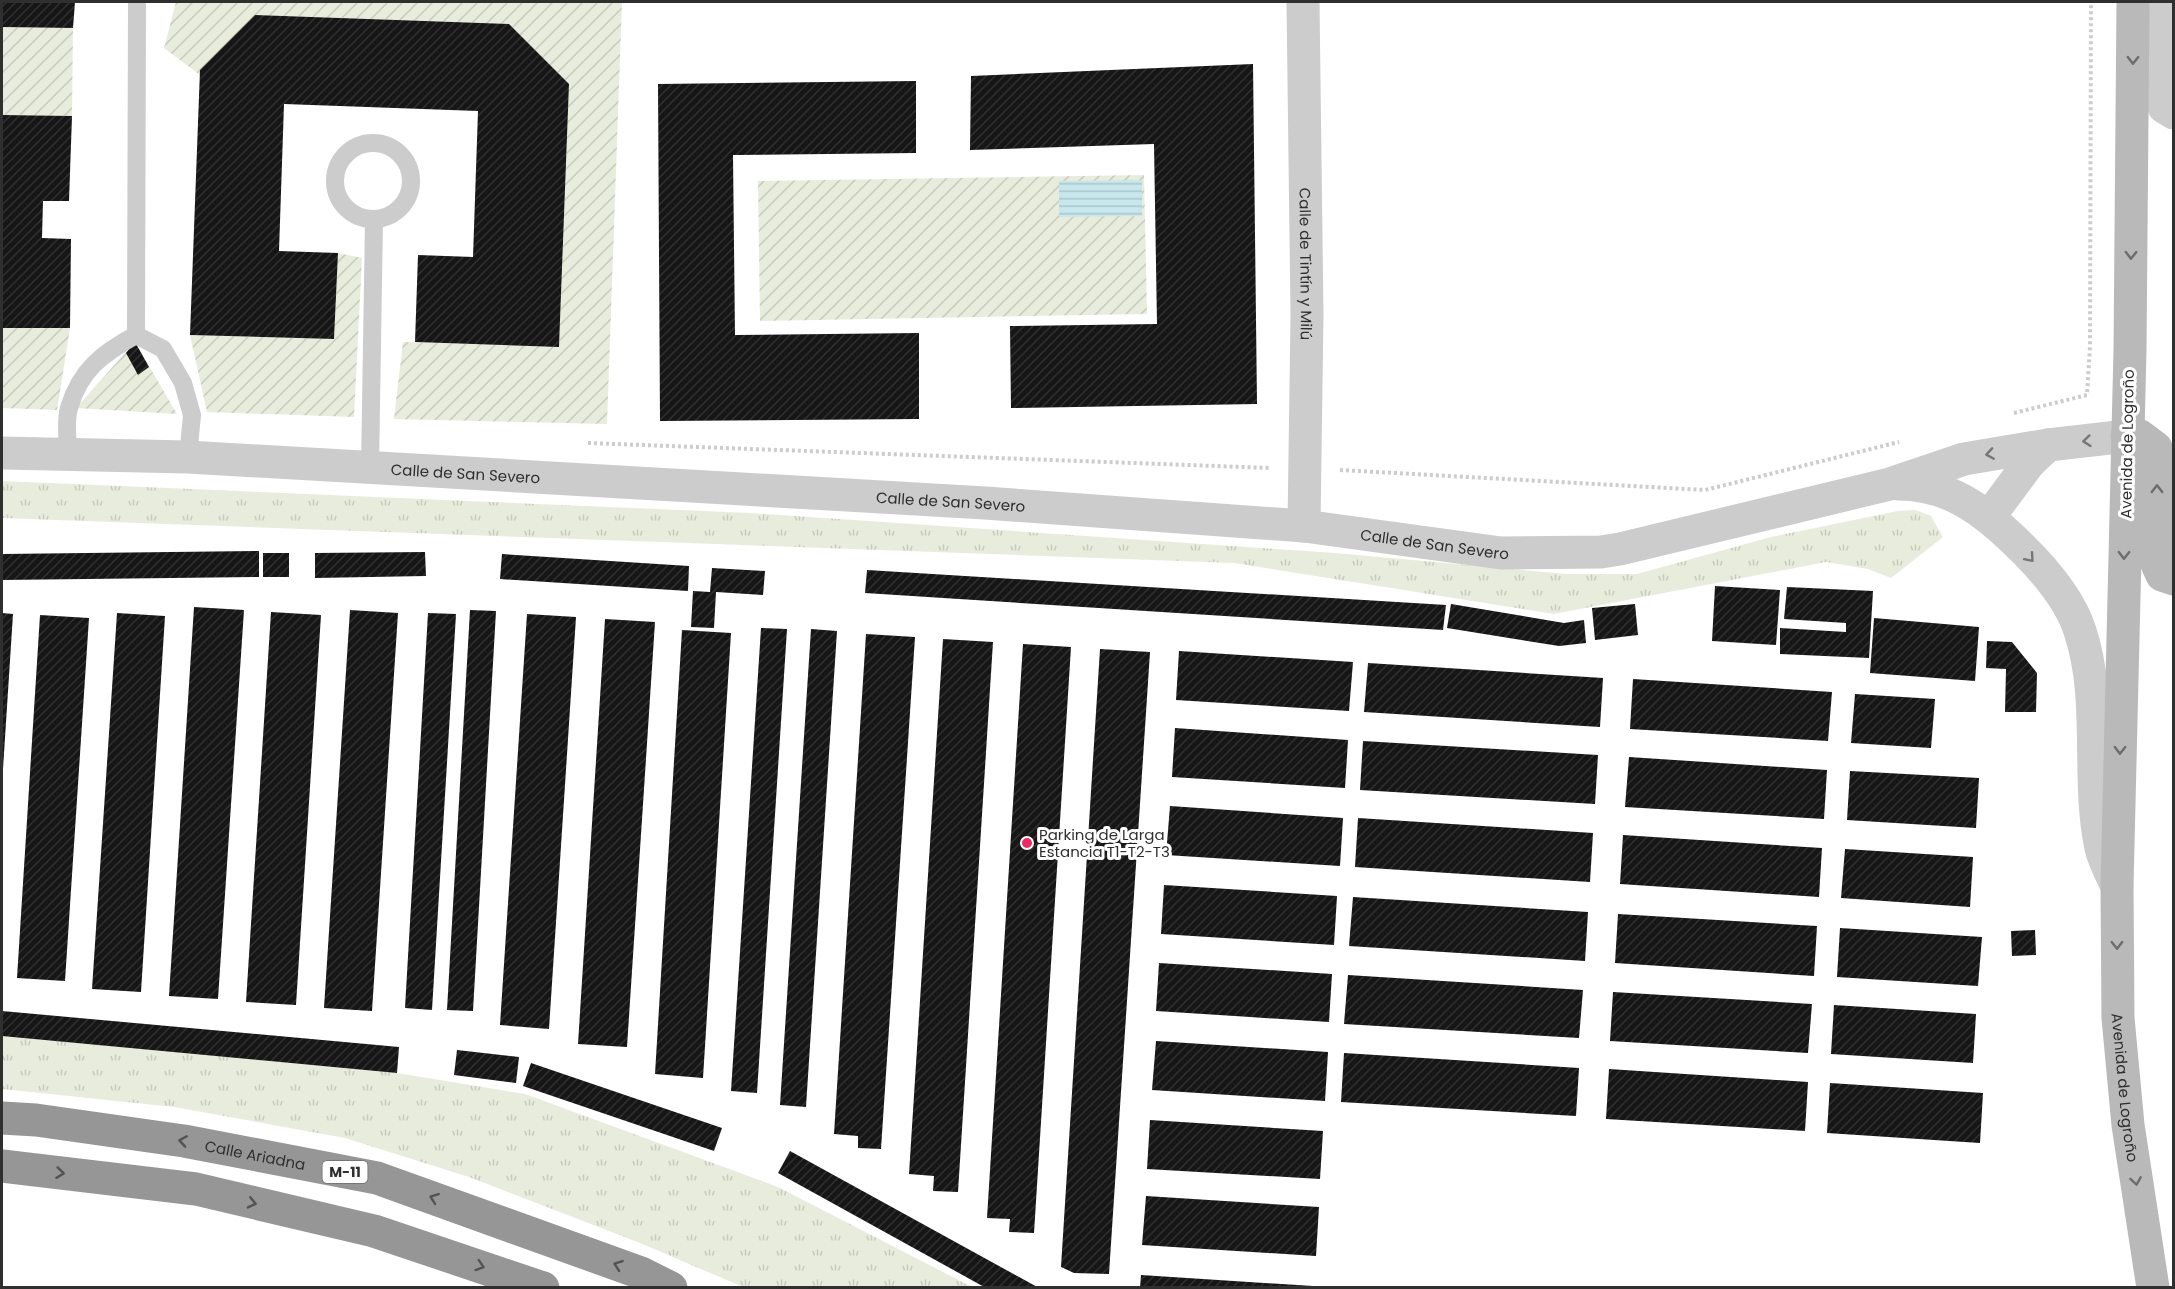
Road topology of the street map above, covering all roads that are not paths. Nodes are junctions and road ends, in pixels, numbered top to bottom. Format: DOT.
graph roads {
  1 [pos="137,2"];
  2 [pos="1303,2"];
  3 [pos="2133,2"];
  4 [pos="2158,2"];
  5 [pos="2174,113"];
  6 [pos="374,220"];
  7 [pos="136,335"];
  8 [pos="2127,436"];
  9 [pos="2048,445"];
  10 [pos="2,453"];
  11 [pos="68,455"];
  12 [pos="188,457"];
  13 [pos="369,468"];
  14 [pos="1890,484"];
  15 [pos="1989,517"];
  16 [pos="1304,526"];
  17 [pos="2174,579"];
  18 [pos="2116,886"];
  19 [pos="2,1118"];
  20 [pos="2,1166"];
  21 [pos="543,1287"];
  22 [pos="672,1287"];
  23 [pos="2153,1287"];
  1 -- 7 [label="lane"];
  2 -- 16 [label="street, Calle de Tintín y Milú"];
  3 -- 8 [label="main road, Avenida de Logroño, one-way"];
  4 -- 5 [label="street"];
  6 -- 6 [label="lane"];
  6 -- 13 [label="lane"];
  7 -- 11 [label="lane"];
  7 -- 12 [label="lane"];
  8 -- 9 [label="street, Calle de San Severo, one-way"];
  17 -- 8 [label="main road, one-way"];
  8 -- 18 [label="main road, Avenida de Logroño, one-way"];
  9 -- 14 [label="street, Calle de San Severo, one-way"];
  9 -- 15 [label="street"];
  10 -- 11 [label="street, Calle de San Severo"];
  11 -- 12 [label="street, Calle de San Severo"];
  12 -- 13 [label="street, Calle de San Severo"];
  13 -- 16 [label="street, Calle de San Severo"];
  14 -- 15 [label="street, Calle de San Severo"];
  14 -- 16 [label="street, Calle de San Severo"];
  15 -- 18 [label="street, Avenida de Logroño, one-way"];
  18 -- 23 [label="main road, Avenida de Logroño, one-way"];
  22 -- 19 [label="highway, Calle Ariadna / M-11, one-way"];
  20 -- 21 [label="highway, one-way"];
}
